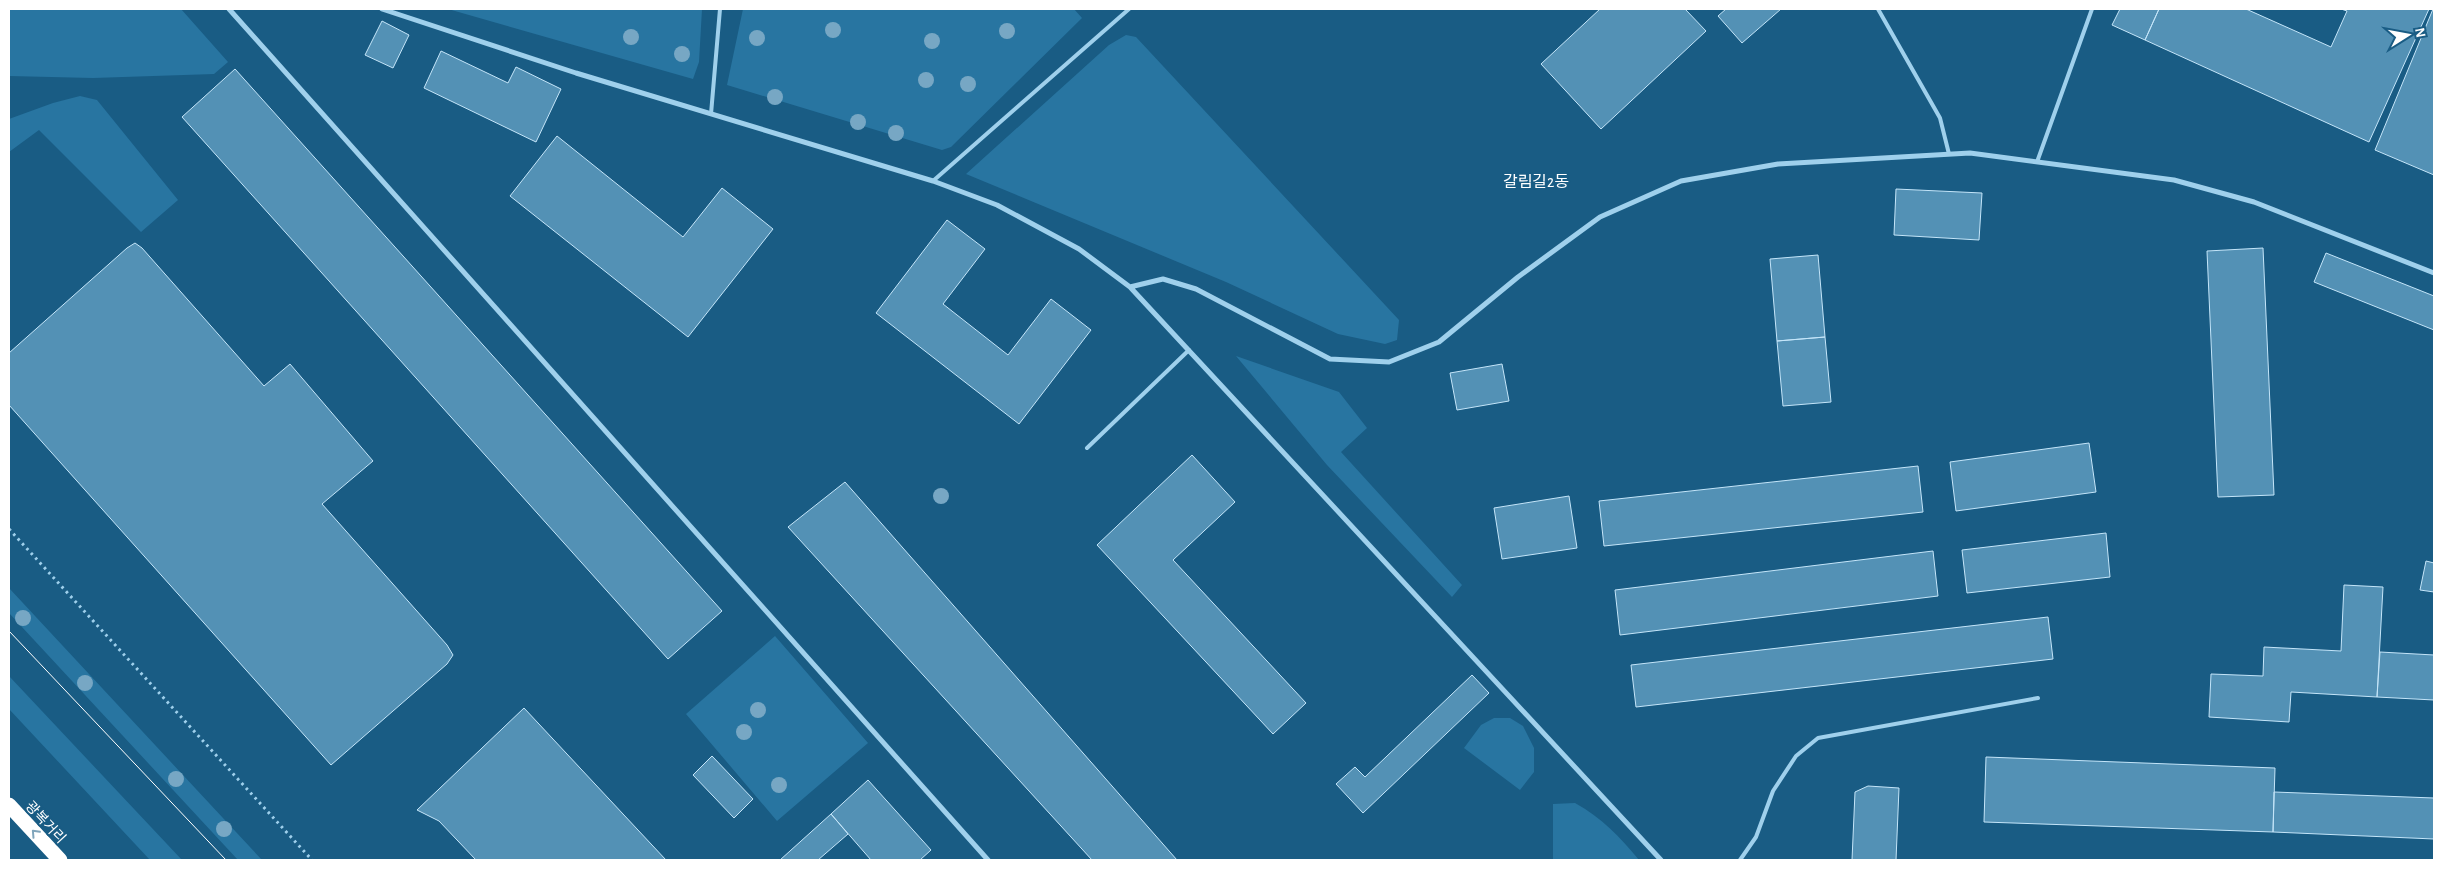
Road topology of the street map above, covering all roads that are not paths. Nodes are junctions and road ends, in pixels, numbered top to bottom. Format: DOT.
graph roads {
  1 [pos="229,9"];
  2 [pos="382,9"];
  3 [pos="720,9"];
  4 [pos="1129,9"];
  5 [pos="1878,9"];
  6 [pos="2092,9"];
  7 [pos="711,114"];
  8 [pos="1949,154"];
  9 [pos="2037,162"];
  10 [pos="933,182"];
  11 [pos="2434,273"];
  12 [pos="1130,287"];
  13 [pos="1189,350"];
  14 [pos="1086,448"];
  15 [pos="2038,698"];
  16 [pos="9,805"];
  17 [pos="60,860"];
  18 [pos="988,860"];
  19 [pos="1661,860"];
  20 [pos="1740,860"];
  1 -- 18 [label="street"];
  2 -- 7 [label="street"];
  3 -- 7 [label="lane"];
  4 -- 10 [label="lane"];
  5 -- 8 [label="lane"];
  6 -- 9 [label="lane"];
  7 -- 10 [label="street"];
  8 -- 9 [label="street"];
  8 -- 12 [label="street"];
  9 -- 11 [label="street"];
  10 -- 12 [label="street"];
  12 -- 13 [label="street"];
  13 -- 14 [label="lane"];
  13 -- 19 [label="street"];
  15 -- 20 [label="lane"];
  17 -- 16 [label="highway, 광복거리, one-way"];
}
